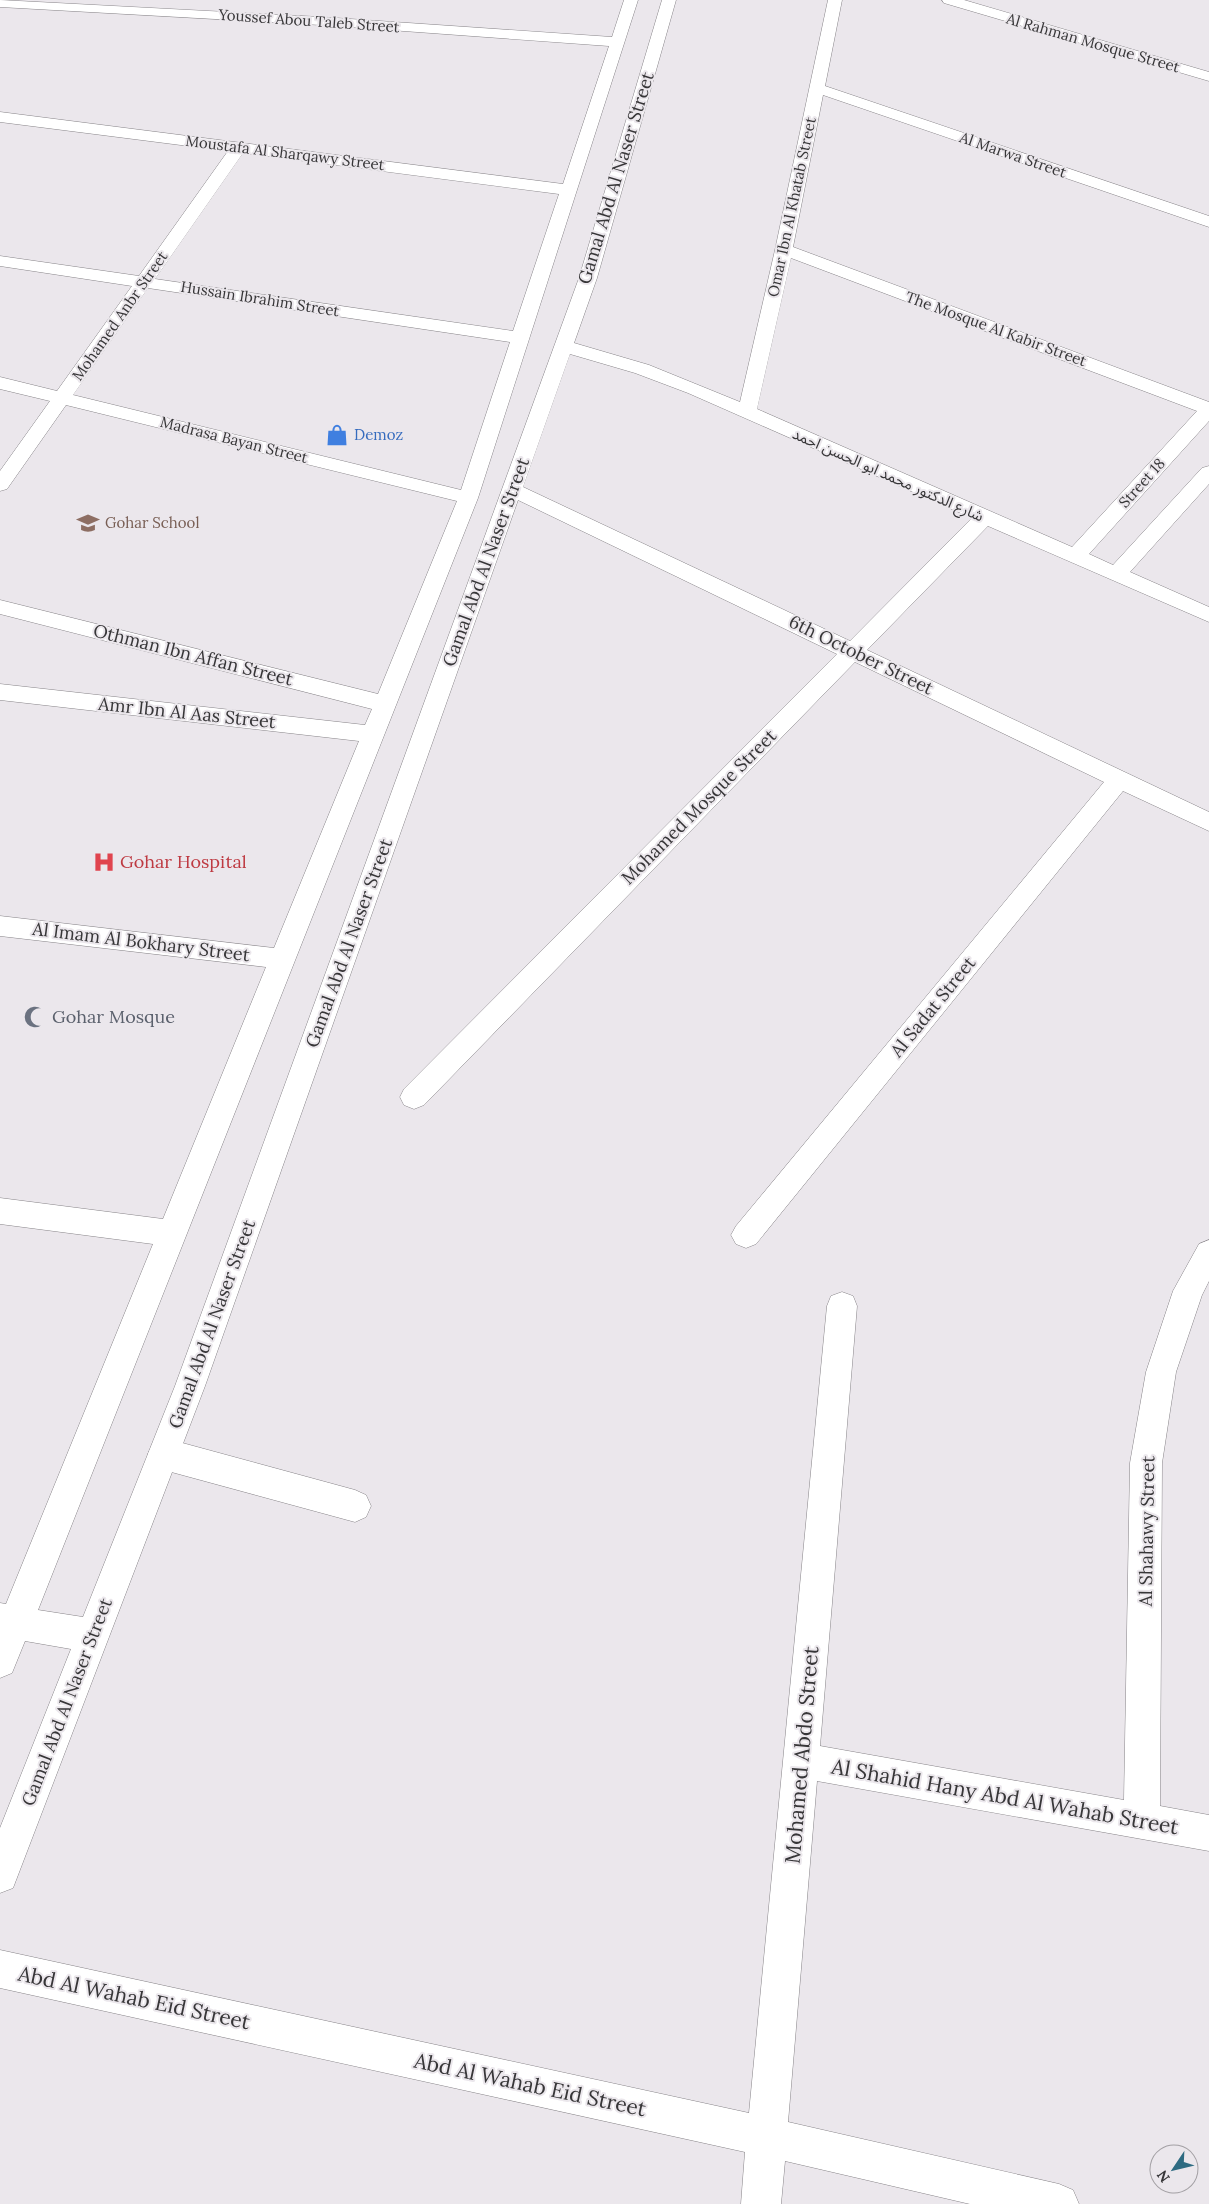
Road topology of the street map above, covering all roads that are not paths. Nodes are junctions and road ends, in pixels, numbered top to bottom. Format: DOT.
graph roads {
  1 [pos="631,0"];
  2 [pos="669,0"];
  3 [pos="835,0"];
  4 [pos="949,0"];
  5 [pos="0,3"];
  6 [pos="330,7"];
  7 [pos="321,21"];
  8 [pos="617,42"];
  9 [pos="1209,77"];
  10 [pos="817,88"];
  11 [pos="0,117"];
  12 [pos="239,147"];
  13 [pos="569,190"];
  14 [pos="1209,222"];
  15 [pos="784,250"];
  16 [pos="0,261"];
  17 [pos="145,281"];
  18 [pos="521,338"];
  19 [pos="563,346"];
  20 [pos="0,383"];
  21 [pos="62,397"];
  22 [pos="1209,409"];
  23 [pos="747,413"];
  24 [pos="1209,472"];
  25 [pos="0,485"];
  26 [pos="512,489"];
  27 [pos="468,498"];
  28 [pos="984,517"];
  29 [pos="1076,557"];
  30 [pos="1116,575"];
  31 [pos="0,607"];
  32 [pos="1209,615"];
  33 [pos="853,651"];
  34 [pos="0,692"];
  35 [pos="385,704"];
  36 [pos="373,734"];
  37 [pos="1120,779"];
  38 [pos="1209,822"];
  39 [pos="0,926"];
  40 [pos="282,959"];
  41 [pos="414,1097"];
  42 [pos="0,1211"];
  43 [pos="172,1233"];
  44 [pos="746,1235"];
  45 [pos="1209,1253"];
  46 [pos="842,1306"];
  47 [pos="164,1454"];
  48 [pos="355,1506"];
  49 [pos="8,1622"];
  50 [pos="93,1636"];
  51 [pos="0,1661"];
  52 [pos="802,1761"];
  53 [pos="1142,1821"];
  54 [pos="1209,1833"];
  55 [pos="0,1875"];
  56 [pos="0,1968"];
  57 [pos="767,2137"];
  58 [pos="761,2204"];
  59 [pos="1059,2204"];
  1 -- 8 [label="street"];
  2 -- 19 [label="street, Gamal Abd Al Naser Street"];
  3 -- 10 [label="street, Omar Ibn Al Khatab Street"];
  4 -- 9 [label="street, Al Rahman Mosque Street"];
  5 -- 7 [label="street, Youssef Abou Taleb Street"];
  6 -- 7 [label="street"];
  7 -- 8 [label="street, Youssef Abou Taleb Street"];
  8 -- 13 [label="street"];
  10 -- 14 [label="street, Al Marwa Street"];
  10 -- 15 [label="street, Omar Ibn Al Khatab Street"];
  11 -- 12 [label="street, Moustafa Al Sharqawy Street"];
  12 -- 13 [label="street, Moustafa Al Sharqawy Street"];
  12 -- 17 [label="street, Mohamed Anbr Street"];
  13 -- 18 [label="street"];
  15 -- 22 [label="street, The Mosque Al Kabir Street"];
  15 -- 23 [label="street, Omar Ibn Al Khatab Street"];
  16 -- 17 [label="street, Hussain Ibrahim Street"];
  17 -- 18 [label="street, Hussain Ibrahim Street"];
  17 -- 21 [label="street, Mohamed Anbr Street"];
  18 -- 27 [label="street"];
  19 -- 23 [label="street, شارع الدكتور محمد ابو الحسن احمد"];
  19 -- 26 [label="street, Gamal Abd Al Naser Street"];
  20 -- 21 [label="street, Madrasa Bayan Street"];
  21 -- 25 [label="street, Mohamed Anbr Street"];
  21 -- 27 [label="street, Madrasa Bayan Street"];
  22 -- 29 [label="street, Street 18"];
  23 -- 28 [label="street, شارع الدكتور محمد ابو الحسن احمد"];
  24 -- 30 [label="street"];
  26 -- 33 [label="street, 6th October Street"];
  26 -- 47 [label="street, Gamal Abd Al Naser Street"];
  27 -- 35 [label="street"];
  28 -- 29 [label="street, شارع الدكتور محمد ابو الحسن احمد"];
  28 -- 33 [label="street, Mohamed Mosque Street"];
  29 -- 30 [label="street, شارع الدكتور محمد ابو الحسن احمد"];
  30 -- 32 [label="street, شارع الدكتور محمد ابو الحسن احمد"];
  31 -- 35 [label="street, Othman Ibn Affan Street"];
  33 -- 37 [label="street, 6th October Street"];
  33 -- 41 [label="street, Mohamed Mosque Street"];
  34 -- 36 [label="street, Amr Ibn Al Aas Street"];
  35 -- 36 [label="street"];
  36 -- 40 [label="street"];
  37 -- 38 [label="street, 6th October Street"];
  37 -- 44 [label="street, Al Sadat Street"];
  39 -- 40 [label="street, Al Imam Al Bokhary Street"];
  40 -- 43 [label="street"];
  42 -- 43 [label="street"];
  43 -- 49 [label="street"];
  45 -- 53 [label="street, Al Shahawy Street"];
  46 -- 52 [label="street, Mohamed Abdo Street"];
  47 -- 48 [label="street"];
  47 -- 50 [label="street, Gamal Abd Al Naser Street"];
  49 -- 50 [label="street"];
  49 -- 51 [label="street"];
  50 -- 55 [label="street, Gamal Abd Al Naser Street"];
  52 -- 53 [label="street, Al Shahid Hany Abd Al Wahab Street"];
  52 -- 57 [label="street, Mohamed Abdo Street"];
  53 -- 54 [label="street, Al Shahid Hany Abd Al Wahab Street"];
  56 -- 57 [label="street, Abd Al Wahab Eid Street"];
  57 -- 58 [label="street, Mohamed Abdo Street"];
  57 -- 59 [label="street, Abd Al Wahab Eid Street"];
}
